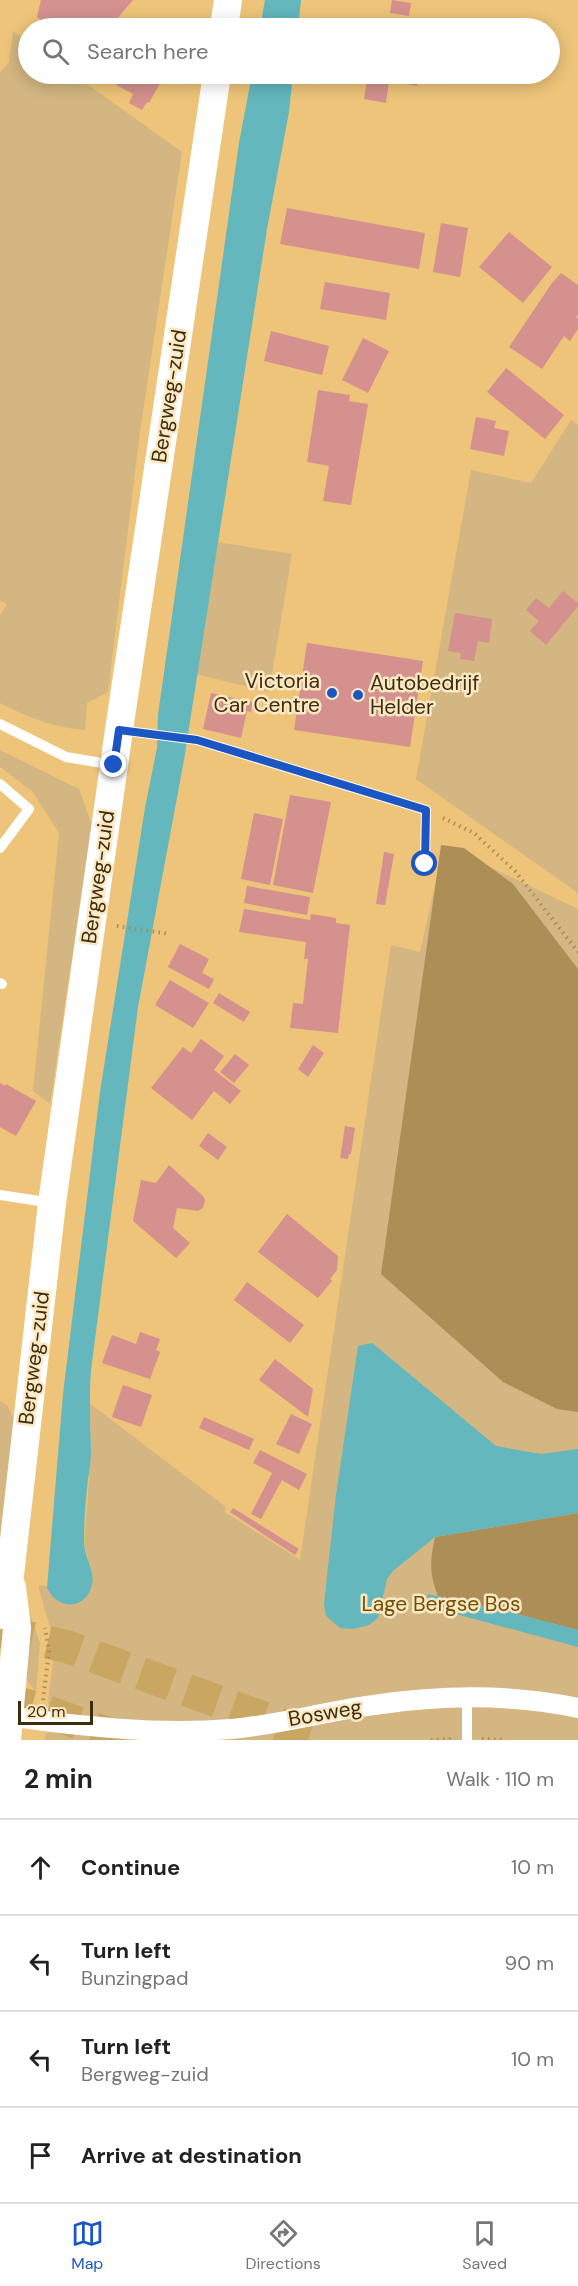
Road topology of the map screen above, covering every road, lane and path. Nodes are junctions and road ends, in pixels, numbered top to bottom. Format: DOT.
graph roads {
  1 [pos="228,0"];
  2 [pos="225,18"];
  3 [pos="216,84"];
  4 [pos="0,724"];
  5 [pos="119,730"];
  6 [pos="114,765"];
  7 [pos="0,784"];
  8 [pos="426,810"];
  9 [pos="0,848"];
  10 [pos="425,864"];
  11 [pos="121,927"];
  12 [pos="170,934"];
  13 [pos="578,952"];
  14 [pos="0,1195"];
  15 [pos="52,1203"];
  16 [pos="10,1575"];
  17 [pos="0,1615"];
  18 [pos="467,1698"];
  19 [pos="578,1708"];
  20 [pos="5,1724"];
  21 [pos="467,1740"];
  1 -- 2 [label="street"];
  3 -- 5 [label="street, Bergweg-zuid"];
  4 -- 6 [label="lane"];
  5 -- 6 [label="street, Bergweg-zuid"];
  5 -- 8 [label="lane"];
  6 -- 15 [label="street, Bergweg-zuid"];
  7 -- 9 [label="lane"];
  8 -- 10 [label="lane"];
  8 -- 13 [label="path"];
  11 -- 12 [label="path"];
  14 -- 15 [label="lane"];
  15 -- 16 [label="street, Bergweg-zuid"];
  16 -- 17 [label="street, Bergweg-zuid"];
  16 -- 20 [label="street, Bergweg-zuid"];
  18 -- 19 [label="street, Bosweg"];
  18 -- 20 [label="street, Bosweg"];
  18 -- 21 [label="lane"];
}
